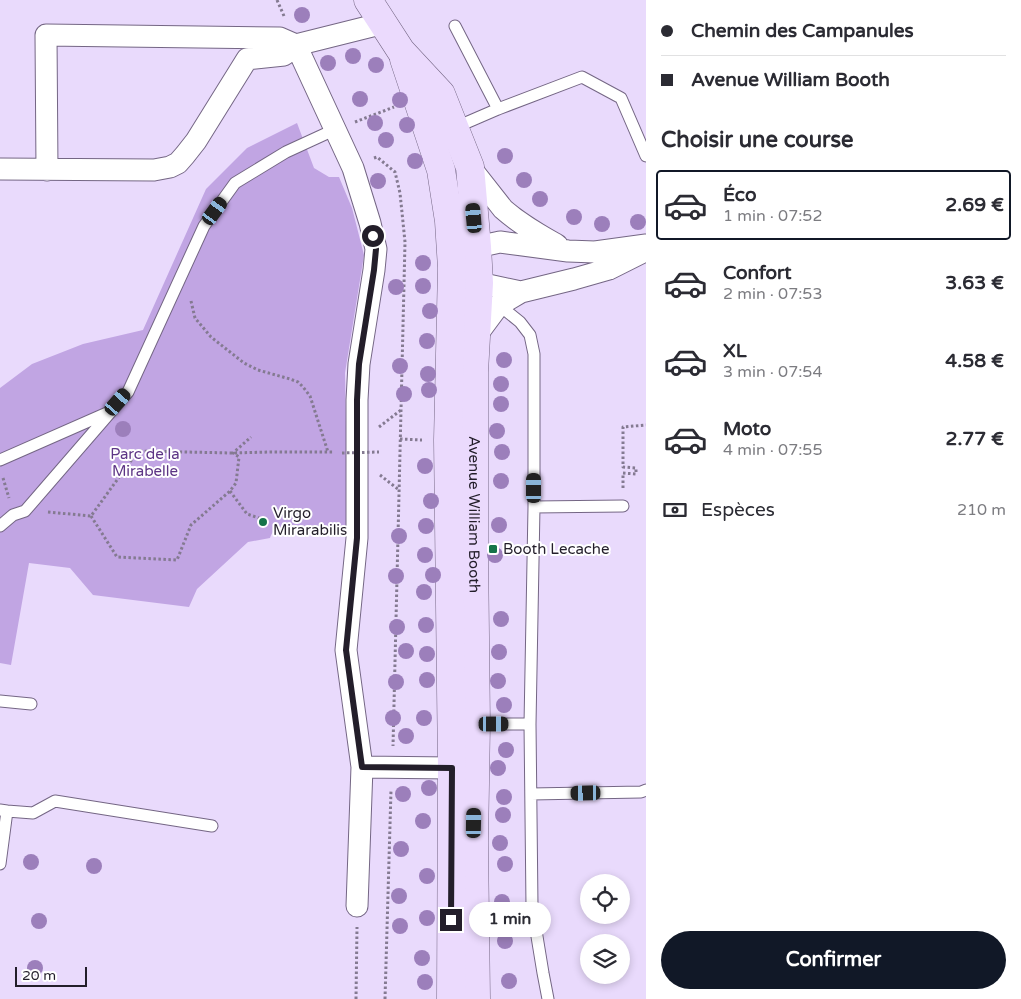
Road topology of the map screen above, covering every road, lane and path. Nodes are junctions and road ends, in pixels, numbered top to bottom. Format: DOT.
graph roads {
  1 [pos="368,0"];
  2 [pos="384,23"];
  3 [pos="456,26"];
  4 [pos="234,37"];
  5 [pos="296,44"];
  6 [pos="402,51"];
  7 [pos="247,59"];
  8 [pos="498,109"];
  9 [pos="454,128"];
  10 [pos="336,129"];
  11 [pos="646,156"];
  12 [pos="470,167"];
  13 [pos="353,168"];
  14 [pos="0,169"];
  15 [pos="47,170"];
  16 [pos="646,245"];
  17 [pos="477,247"];
  18 [pos="646,250"];
  19 [pos="568,251"];
  20 [pos="452,268"];
  21 [pos="185,269"];
  22 [pos="479,283"];
  23 [pos="521,292"];
  24 [pos="499,305"];
  25 [pos="476,336"];
  26 [pos="401,410"];
  27 [pos="109,413"];
  28 [pos="646,425"];
  29 [pos="379,427"];
  30 [pos="252,437"];
  31 [pos="400,439"];
  32 [pos="423,440"];
  33 [pos="379,452"];
  34 [pos="234,453"];
  35 [pos="342,453"];
  36 [pos="0,460"];
  37 [pos="623,474"];
  38 [pos="379,475"];
  39 [pos="3,477"];
  40 [pos="400,490"];
  41 [pos="230,491"];
  42 [pos="623,506"];
  43 [pos="534,507"];
  44 [pos="25,511"];
  45 [pos="13,514"];
  46 [pos="91,516"];
  47 [pos="259,518"];
  48 [pos="0,526"];
  49 [pos="0,700"];
  50 [pos="31,704"];
  51 [pos="476,724"];
  52 [pos="530,724"];
  53 [pos="362,767"];
  54 [pos="392,767"];
  55 [pos="452,768"];
  56 [pos="646,790"];
  57 [pos="531,794"];
  58 [pos="4,811"];
  59 [pos="212,826"];
  60 [pos="0,864"];
  61 [pos="357,906"];
  62 [pos="356,999"];
  63 [pos="386,999"];
  64 [pos="451,999"];
  65 [pos="476,999"];
  66 [pos="548,999"];
  1 -- 2 [label="street, Avenue William Booth"];
  2 -- 5 [label="street"];
  2 -- 6 [label="street, Avenue William Booth"];
  3 -- 8 [label="lane"];
  4 -- 5 [label="street"];
  4 -- 7 [label="street"];
  4 -- 15 [label="street"];
  5 -- 7 [label="street"];
  5 -- 10 [label="street"];
  6 -- 9 [label="street, Avenue William Booth"];
  6 -- 20 [label="street, Avenue William Booth"];
  7 -- 15 [label="street"];
  8 -- 9 [label="lane"];
  8 -- 11 [label="lane"];
  9 -- 12 [label="street, Avenue William Booth"];
  10 -- 13 [label="street"];
  10 -- 21 [label="lane"];
  12 -- 17 [label="street, Avenue William Booth"];
  12 -- 19 [label="street"];
  13 -- 26 [label="path"];
  13 -- 53 [label="street"];
  14 -- 15 [label="street"];
  16 -- 19 [label="street"];
  17 -- 19 [label="street"];
  17 -- 20 [label="street"];
  17 -- 22 [label="street, Avenue William Booth"];
  18 -- 23 [label="street"];
  20 -- 22 [label="street"];
  20 -- 55 [label="street, Avenue William Booth"];
  21 -- 27 [label="lane"];
  21 -- 34 [label="path"];
  22 -- 23 [label="street"];
  22 -- 25 [label="street, Avenue William Booth"];
  23 -- 24 [label="street"];
  24 -- 25 [label="street"];
  24 -- 43 [label="lane"];
  25 -- 51 [label="street, Avenue William Booth"];
  26 -- 29 [label="path"];
  26 -- 31 [label="path"];
  27 -- 36 [label="lane"];
  27 -- 44 [label="lane"];
  28 -- 37 [label="path"];
  30 -- 34 [label="path"];
  31 -- 32 [label="path"];
  31 -- 40 [label="path"];
  33 -- 35 [label="path, bridge"];
  34 -- 41 [label="path"];
  34 -- 46 [label="path"];
  38 -- 40 [label="path"];
  39 -- 45 [label="path"];
  40 -- 54 [label="path"];
  41 -- 46 [label="path"];
  41 -- 47 [label="path"];
  42 -- 43 [label="lane"];
  43 -- 52 [label="lane"];
  44 -- 45 [label="lane"];
  44 -- 46 [label="path"];
  45 -- 48 [label="lane"];
  49 -- 50 [label="lane"];
  51 -- 52 [label="lane"];
  51 -- 55 [label="street"];
  51 -- 65 [label="street, Avenue William Booth"];
  52 -- 57 [label="lane"];
  53 -- 54 [label="street"];
  53 -- 61 [label="street"];
  54 -- 55 [label="street"];
  54 -- 63 [label="path"];
  55 -- 64 [label="street, Avenue William Booth"];
  56 -- 57 [label="lane"];
  57 -- 66 [label="lane"];
  58 -- 59 [label="lane"];
  58 -- 60 [label="lane"];
  61 -- 62 [label="path"];
}
